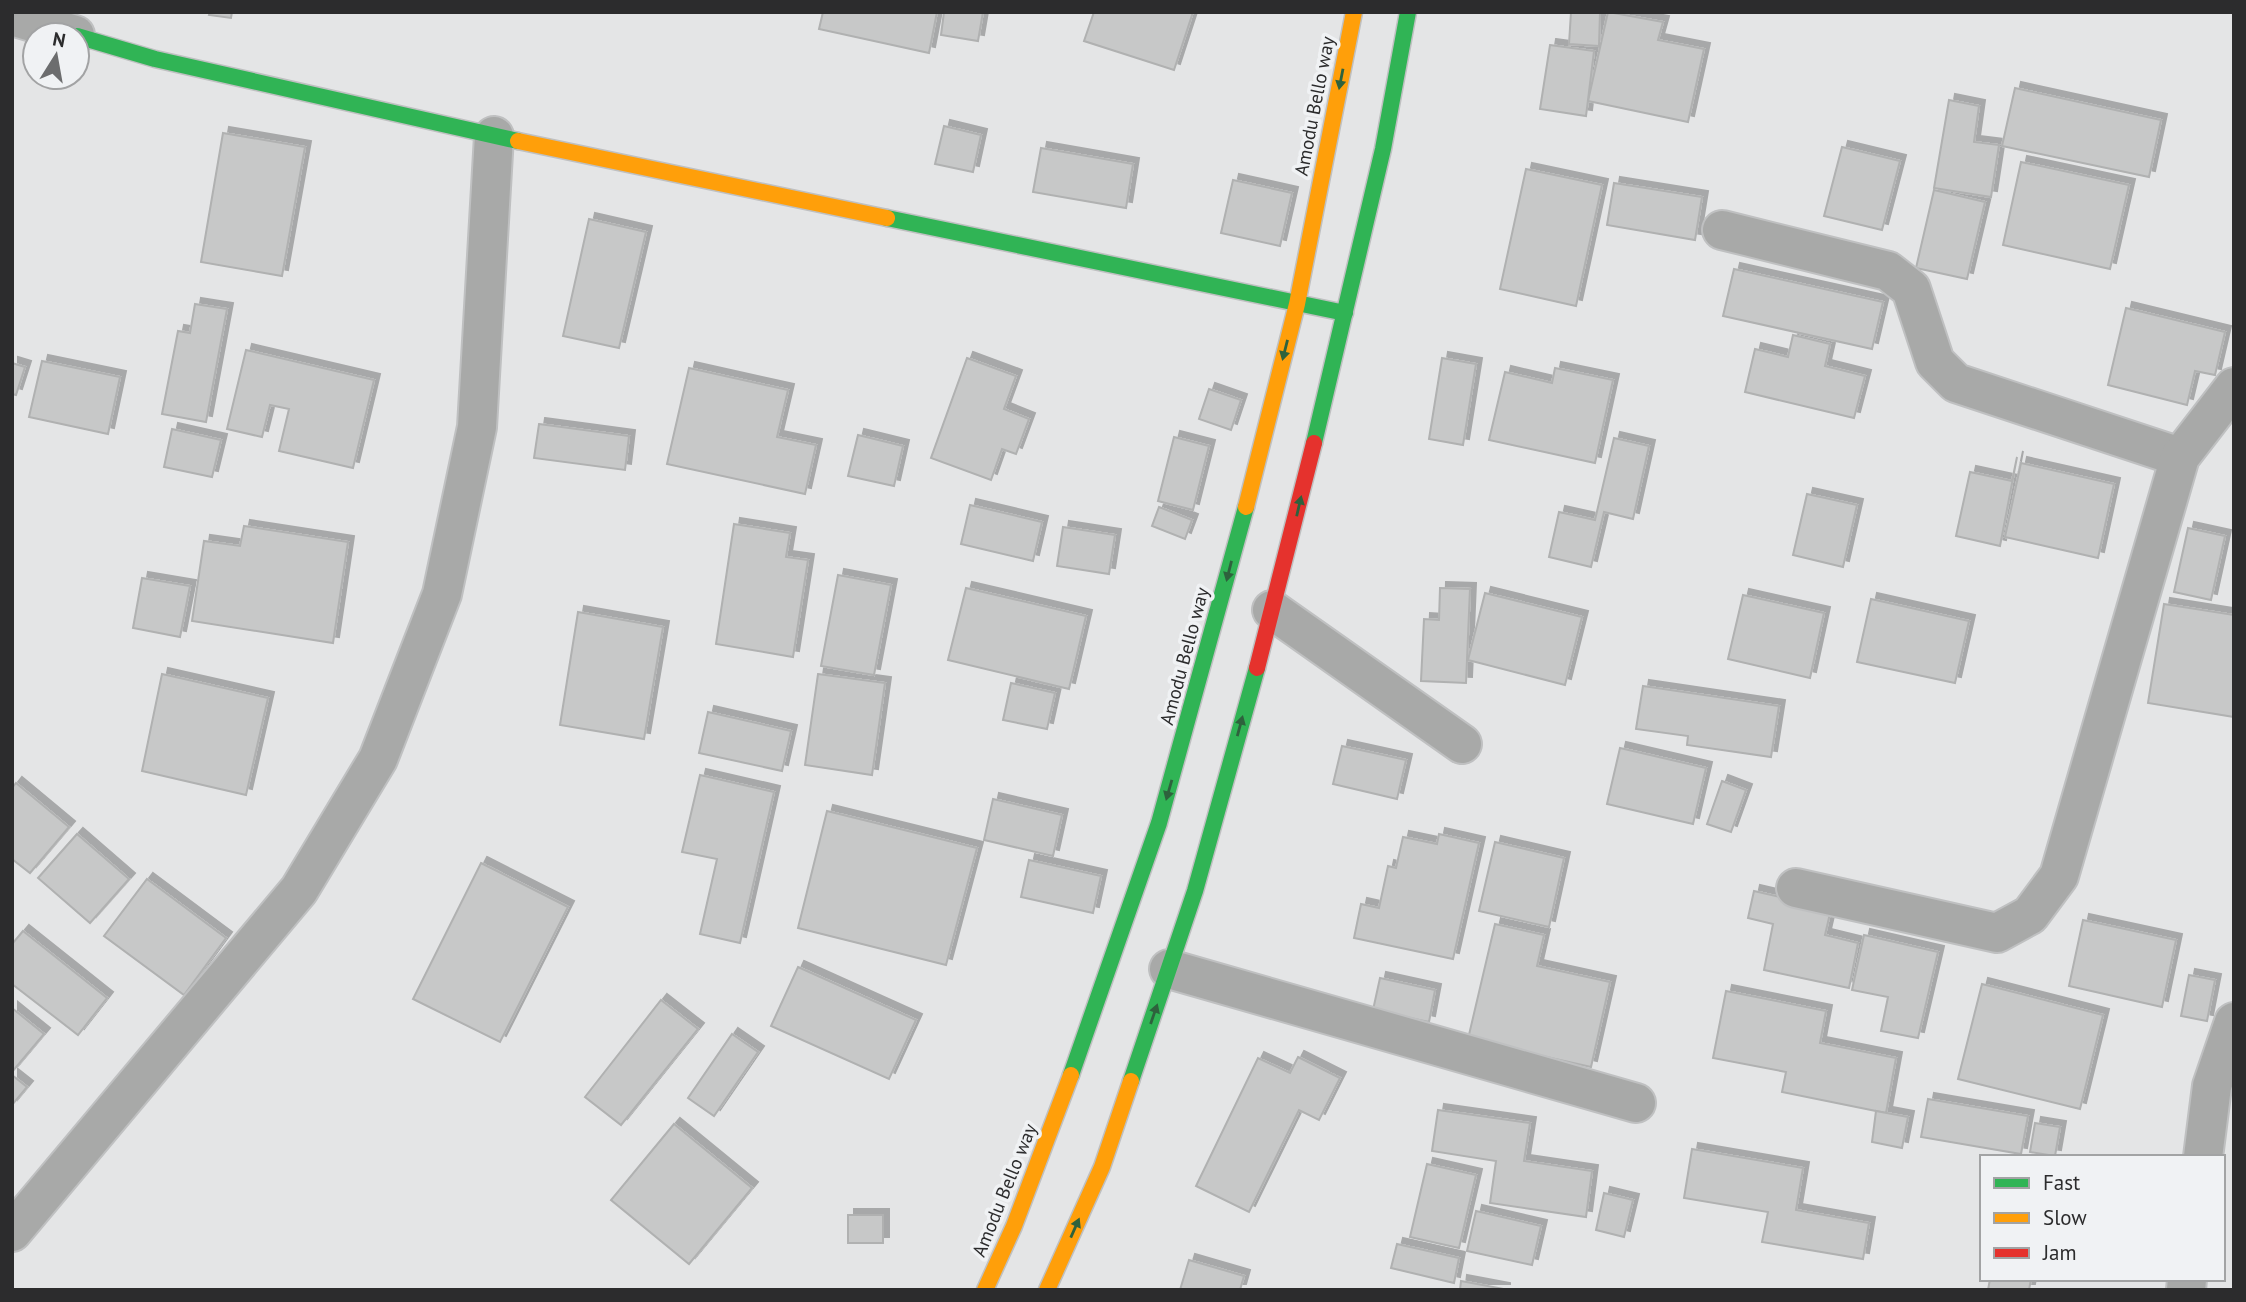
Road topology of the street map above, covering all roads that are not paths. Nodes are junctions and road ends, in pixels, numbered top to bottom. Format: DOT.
graph roads {
  1 [pos="1354,12"];
  2 [pos="1408,12"];
  3 [pos="12,16"];
  4 [pos="29,21"];
  5 [pos="91,40"];
  6 [pos="494,136"];
  7 [pos="1721,230"];
  8 [pos="1297,304"];
  9 [pos="1345,313"];
  10 [pos="2234,387"];
  11 [pos="2180,457"];
  12 [pos="1272,610"];
  13 [pos="1462,744"];
  14 [pos="1796,888"];
  15 [pos="1169,969"];
  16 [pos="2234,1022"];
  17 [pos="1636,1103"];
  18 [pos="2203,1155"];
  19 [pos="12,1232"];
  20 [pos="985,1290"];
  21 [pos="1047,1290"];
  1 -- 8 [label="main road, Amodu Bello way, one-way"];
  2 -- 9 [label="main road"];
  3 -- 4 [label="street"];
  5 -- 6 [label="main road"];
  6 -- 8 [label="main road"];
  6 -- 19 [label="street"];
  7 -- 11 [label="street"];
  8 -- 9 [label="main road"];
  8 -- 20 [label="main road, Amodu Bello way, one-way"];
  12 -- 9 [label="main road, one-way"];
  10 -- 11 [label="street"];
  11 -- 14 [label="street"];
  12 -- 13 [label="street"];
  15 -- 12 [label="main road, one-way"];
  15 -- 17 [label="street"];
  21 -- 15 [label="main road, one-way"];
  16 -- 18 [label="street"];
}
